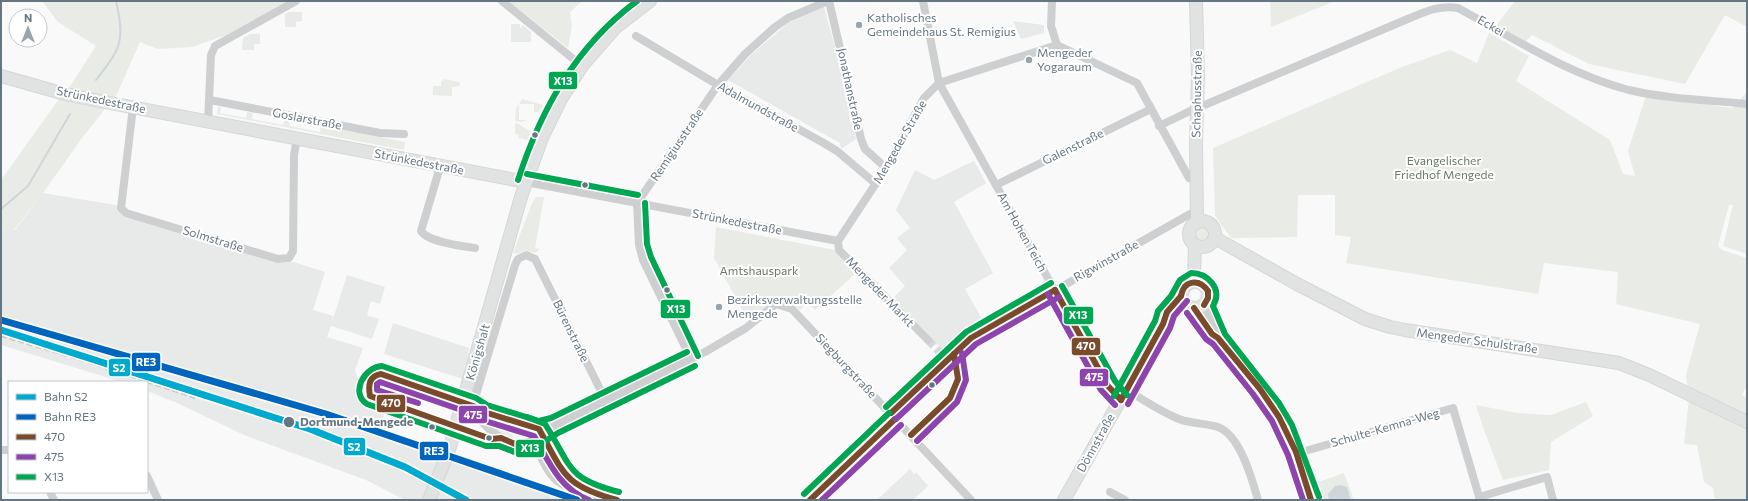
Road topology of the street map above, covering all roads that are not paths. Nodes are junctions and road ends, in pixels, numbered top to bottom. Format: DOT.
graph roads {
  1 [pos="296,1"];
  2 [pos="502,1"];
  3 [pos="650,1"];
  4 [pos="829,1"];
  5 [pos="923,1"];
  6 [pos="1052,1"];
  7 [pos="1196,1"];
  8 [pos="636,36"];
  9 [pos="1057,45"];
  10 [pos="582,66"];
  11 [pos="1,76"];
  12 [pos="940,83"];
  13 [pos="718,85"];
  14 [pos="210,100"];
  15 [pos="1747,104"];
  16 [pos="133,107"];
  17 [pos="1197,108"];
  18 [pos="1151,109"];
  19 [pos="208,122"];
  20 [pos="1159,126"];
  21 [pos="404,134"];
  22 [pos="297,138"];
  23 [pos="440,167"];
  24 [pos="886,168"];
  25 [pos="526,182"];
  26 [pos="1193,183"];
  27 [pos="876,184"];
  28 [pos="996,185"];
  29 [pos="637,203"];
  30 [pos="1197,219"];
  31 [pos="1215,238"];
  32 [pos="838,241"];
  33 [pos="1200,246"];
  34 [pos="475,248"];
  35 [pos="1196,282"];
  36 [pos="1055,290"];
  37 [pos="1191,303"];
  38 [pos="928,340"];
  39 [pos="691,359"];
  40 [pos="1123,395"];
  41 [pos="606,401"];
  42 [pos="482,416"];
  43 [pos="893,416"];
  44 [pos="1747,422"];
  45 [pos="541,432"];
  46 [pos="533,440"];
  47 [pos="1295,454"];
  48 [pos="148,478"];
  49 [pos="1110,492"];
  50 [pos="594,495"];
  51 [pos="1479,498"];
  52 [pos="158,500"];
  53 [pos="429,500"];
  54 [pos="617,500"];
  55 [pos="810,500"];
  56 [pos="971,500"];
  57 [pos="1064,500"];
  58 [pos="1125,500"];
  59 [pos="1258,500"];
  60 [pos="1311,500"];
  61 [pos="1553,500"];
  1 -- 14 [label="street"];
  2 -- 10 [label="street"];
  3 -- 10 [label="main road, Königshalt"];
  4 -- 13 [label="street, Remigiusstraße"];
  4 -- 24 [label="street, Jonathanstraße"];
  5 -- 12 [label="street, Am Hohen Teich"];
  6 -- 9 [label="street"];
  7 -- 17 [label="main road, Schaphusstraße"];
  8 -- 13 [label="street, Adalmundstraße"];
  9 -- 12 [label="street, Mengeder Straße"];
  9 -- 18 [label="street"];
  10 -- 25 [label="main road, Königshalt"];
  11 -- 16 [label="main road, Strünkedestraße"];
  12 -- 24 [label="street, Mengeder Straße"];
  12 -- 28 [label="street, Am Hohen Teich"];
  13 -- 27 [label="street, Adalmundstraße"];
  13 -- 29 [label="street, Remigiusstraße"];
  14 -- 19 [label="street"];
  14 -- 21 [label="street, Goslarstraße"];
  15 -- 17 [label="street, Eckei"];
  16 -- 19 [label="main road, Strünkedestraße"];
  16 -- 22 [label="street, Solmstraße"];
  17 -- 20 [label="street"];
  17 -- 26 [label="main road, Schaphusstraße"];
  18 -- 20 [label="street"];
  18 -- 28 [label="street, Galenstraße"];
  19 -- 22 [label="main road, Strünkedestraße"];
  20 -- 26 [label="street"];
  22 -- 23 [label="main road, Strünkedestraße"];
  23 -- 25 [label="main road, Strünkedestraße"];
  23 -- 34 [label="street"];
  24 -- 27 [label="street, Mengeder Straße"];
  25 -- 29 [label="street, Strünkedestraße"];
  25 -- 53 [label="main road, Königshalt"];
  26 -- 30 [label="main road, Schaphusstraße"];
  27 -- 32 [label="street, Mengeder Straße"];
  28 -- 36 [label="street, Am Hohen Teich"];
  29 -- 32 [label="street, Strünkedestraße"];
  29 -- 39 [label="street"];
  30 -- 31 [label="main road"];
  30 -- 33 [label="main road"];
  30 -- 36 [label="street, Rigwinstraße"];
  31 -- 33 [label="main road"];
  31 -- 44 [label="main road, Mengeder Schulstraße"];
  32 -- 38 [label="street, Mengeder Markt"];
  33 -- 35 [label="main road"];
  35 -- 37 [label="main road, Dönnstraße"];
  35 -- 37 [label="main road"];
  36 -- 40 [label="street, Am Hohen Teich"];
  36 -- 43 [label="street, Rigwinstraße"];
  37 -- 40 [label="main road, Dönnstraße"];
  37 -- 47 [label="street"];
  39 -- 41 [label="street"];
  39 -- 43 [label="street, Siegburgstraße"];
  40 -- 57 [label="main road, Dönnstraße"];
  40 -- 59 [label="street, Am Hohen Teich"];
  41 -- 42 [label="street, Bürenstraße"];
  41 -- 45 [label="street"];
  42 -- 45 [label="street"];
  42 -- 46 [label="street"];
  43 -- 55 [label="street, Rigwinstraße"];
  43 -- 56 [label="street, Siegburgstraße"];
  45 -- 46 [label="street"];
  45 -- 50 [label="street"];
  46 -- 50 [label="street"];
  47 -- 51 [label="street, Schulte-Kemna-Weg"];
  47 -- 60 [label="street"];
  48 -- 52 [label="street"];
  49 -- 58 [label="street"];
  50 -- 54 [label="street"];
  51 -- 61 [label="street"];
}
